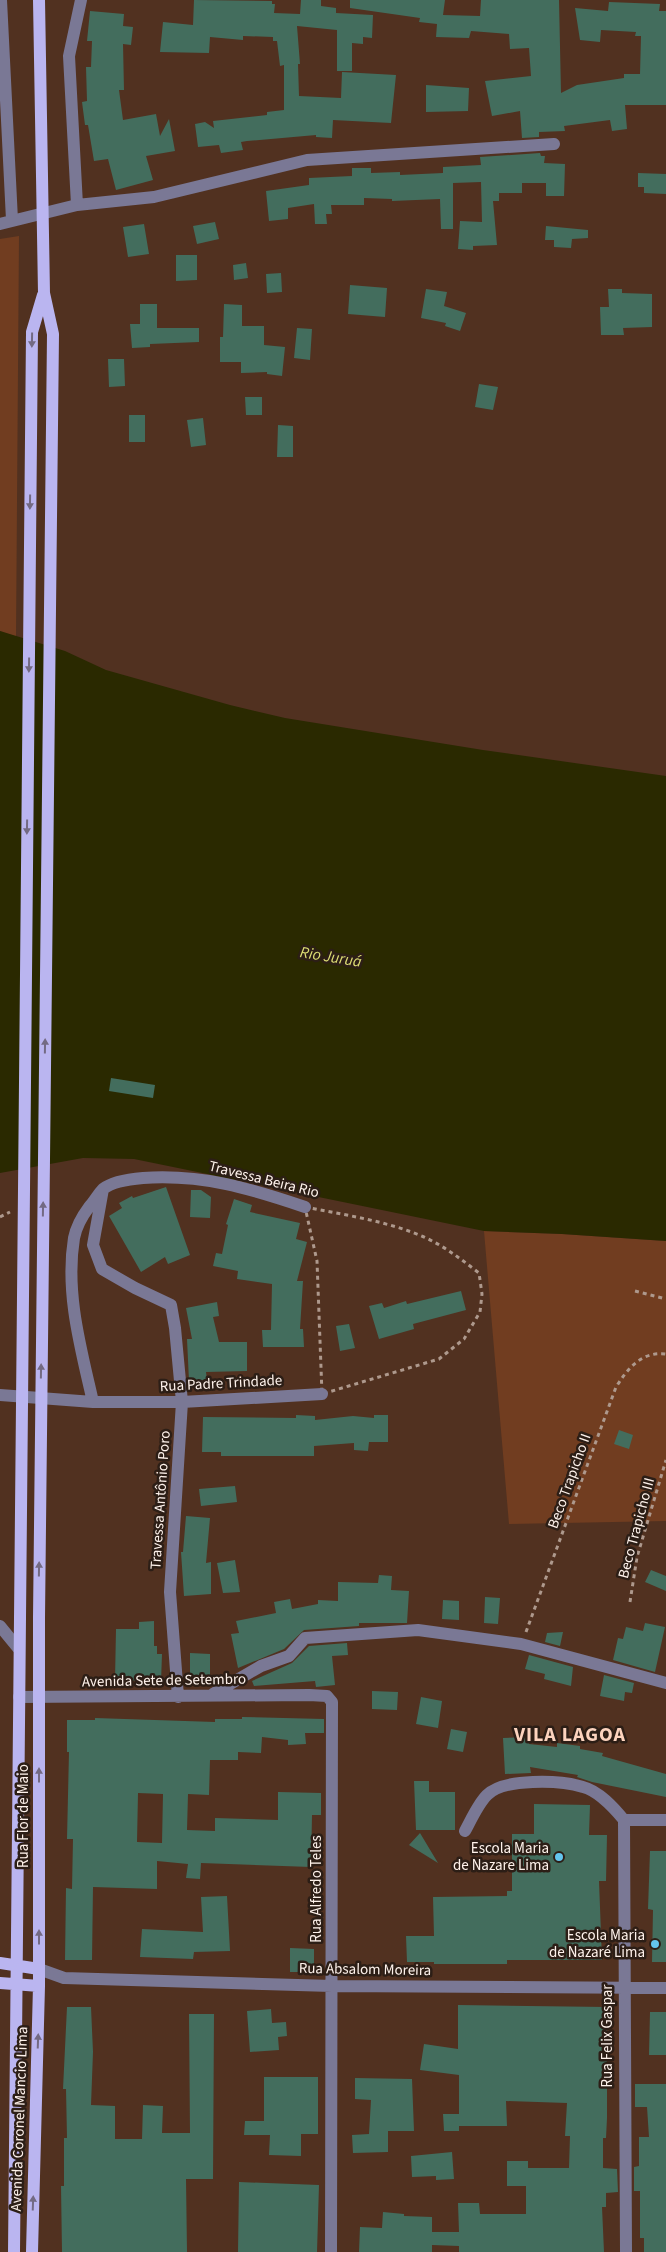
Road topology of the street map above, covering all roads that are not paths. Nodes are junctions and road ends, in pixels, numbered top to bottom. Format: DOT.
graph roads {
  1 [pos="1,0"];
  2 [pos="40,0"];
  3 [pos="81,0"];
  4 [pos="554,144"];
  5 [pos="77,205"];
  6 [pos="6,222"];
  7 [pos="44,293"];
  8 [pos="104,1189"];
  9 [pos="305,1207"];
  10 [pos="322,1394"];
  11 [pos="0,1395"];
  12 [pos="93,1402"];
  13 [pos="182,1402"];
  14 [pos="1,1629"];
  15 [pos="18,1648"];
  16 [pos="666,1683"];
  17 [pos="211,1695"];
  18 [pos="310,1695"];
  19 [pos="19,1697"];
  20 [pos="38,1697"];
  21 [pos="178,1697"];
  22 [pos="624,1820"];
  23 [pos="666,1820"];
  24 [pos="465,1831"];
  25 [pos="0,1963"];
  26 [pos="16,1966"];
  27 [pos="39,1969"];
  28 [pos="64,1978"];
  29 [pos="0,1983"];
  30 [pos="16,1984"];
  31 [pos="40,1986"];
  32 [pos="332,1986"];
  33 [pos="623,1987"];
  34 [pos="666,1988"];
  35 [pos="14,2252"];
  36 [pos="32,2252"];
  37 [pos="331,2252"];
  38 [pos="626,2252"];
  1 -- 6 [label="street"];
  2 -- 7 [label="main road, bridge"];
  3 -- 5 [label="street"];
  4 -- 5 [label="street"];
  5 -- 6 [label="street"];
  7 -- 15 [label="main road, Rua Flor de Maio, one-way, bridge"];
  20 -- 7 [label="main road, Rua Flor de Maio, one-way, bridge"];
  8 -- 9 [label="street, Travessa Beira Rio"];
  8 -- 12 [label="street, Travessa Beira Rio"];
  8 -- 13 [label="street, Travessa Antônio Poro"];
  10 -- 13 [label="street, Rua Padre Trindade"];
  11 -- 12 [label="street, Rua Padre Trindade"];
  12 -- 13 [label="street, Rua Padre Trindade"];
  13 -- 21 [label="street, Travessa Antônio Poro"];
  14 -- 15 [label="street"];
  15 -- 19 [label="main road, Rua Flor de Maio"];
  16 -- 17 [label="street"];
  17 -- 18 [label="street, Avenida Sete de Setembro"];
  17 -- 21 [label="street, Avenida Sete de Setembro"];
  18 -- 32 [label="street, Rua Alfredo Teles"];
  19 -- 20 [label="street, Avenida Sete de Setembro"];
  19 -- 26 [label="main road, Rua Flor de Maio"];
  20 -- 21 [label="street, Avenida Sete de Setembro"];
  27 -- 20 [label="main road, Rua Flor de Maio, one-way"];
  22 -- 23 [label="street"];
  22 -- 24 [label="street"];
  22 -- 33 [label="street, Rua Felix Gaspar"];
  25 -- 26 [label="main road"];
  26 -- 27 [label="main road"];
  26 -- 30 [label="main road, Rua Flor de Maio"];
  27 -- 28 [label="street, Rua Absalom Moreira"];
  27 -- 31 [label="main road, Rua Flor de Maio"];
  28 -- 31 [label="street, Rua Absalom Moreira"];
  28 -- 32 [label="street, Rua Absalom Moreira"];
  29 -- 30 [label="main road"];
  30 -- 31 [label="main road"];
  30 -- 35 [label="main road, Avenida Coronel Mancio Lima"];
  36 -- 31 [label="main road, Avenida Coronel Mancio Lima, one-way"];
  32 -- 33 [label="street, Rua Absalom Moreira"];
  32 -- 37 [label="street, Rua Alfredo Teles"];
  33 -- 34 [label="street, Rua Absalom Moreira"];
  33 -- 38 [label="street, Rua Felix Gaspar"];
}
